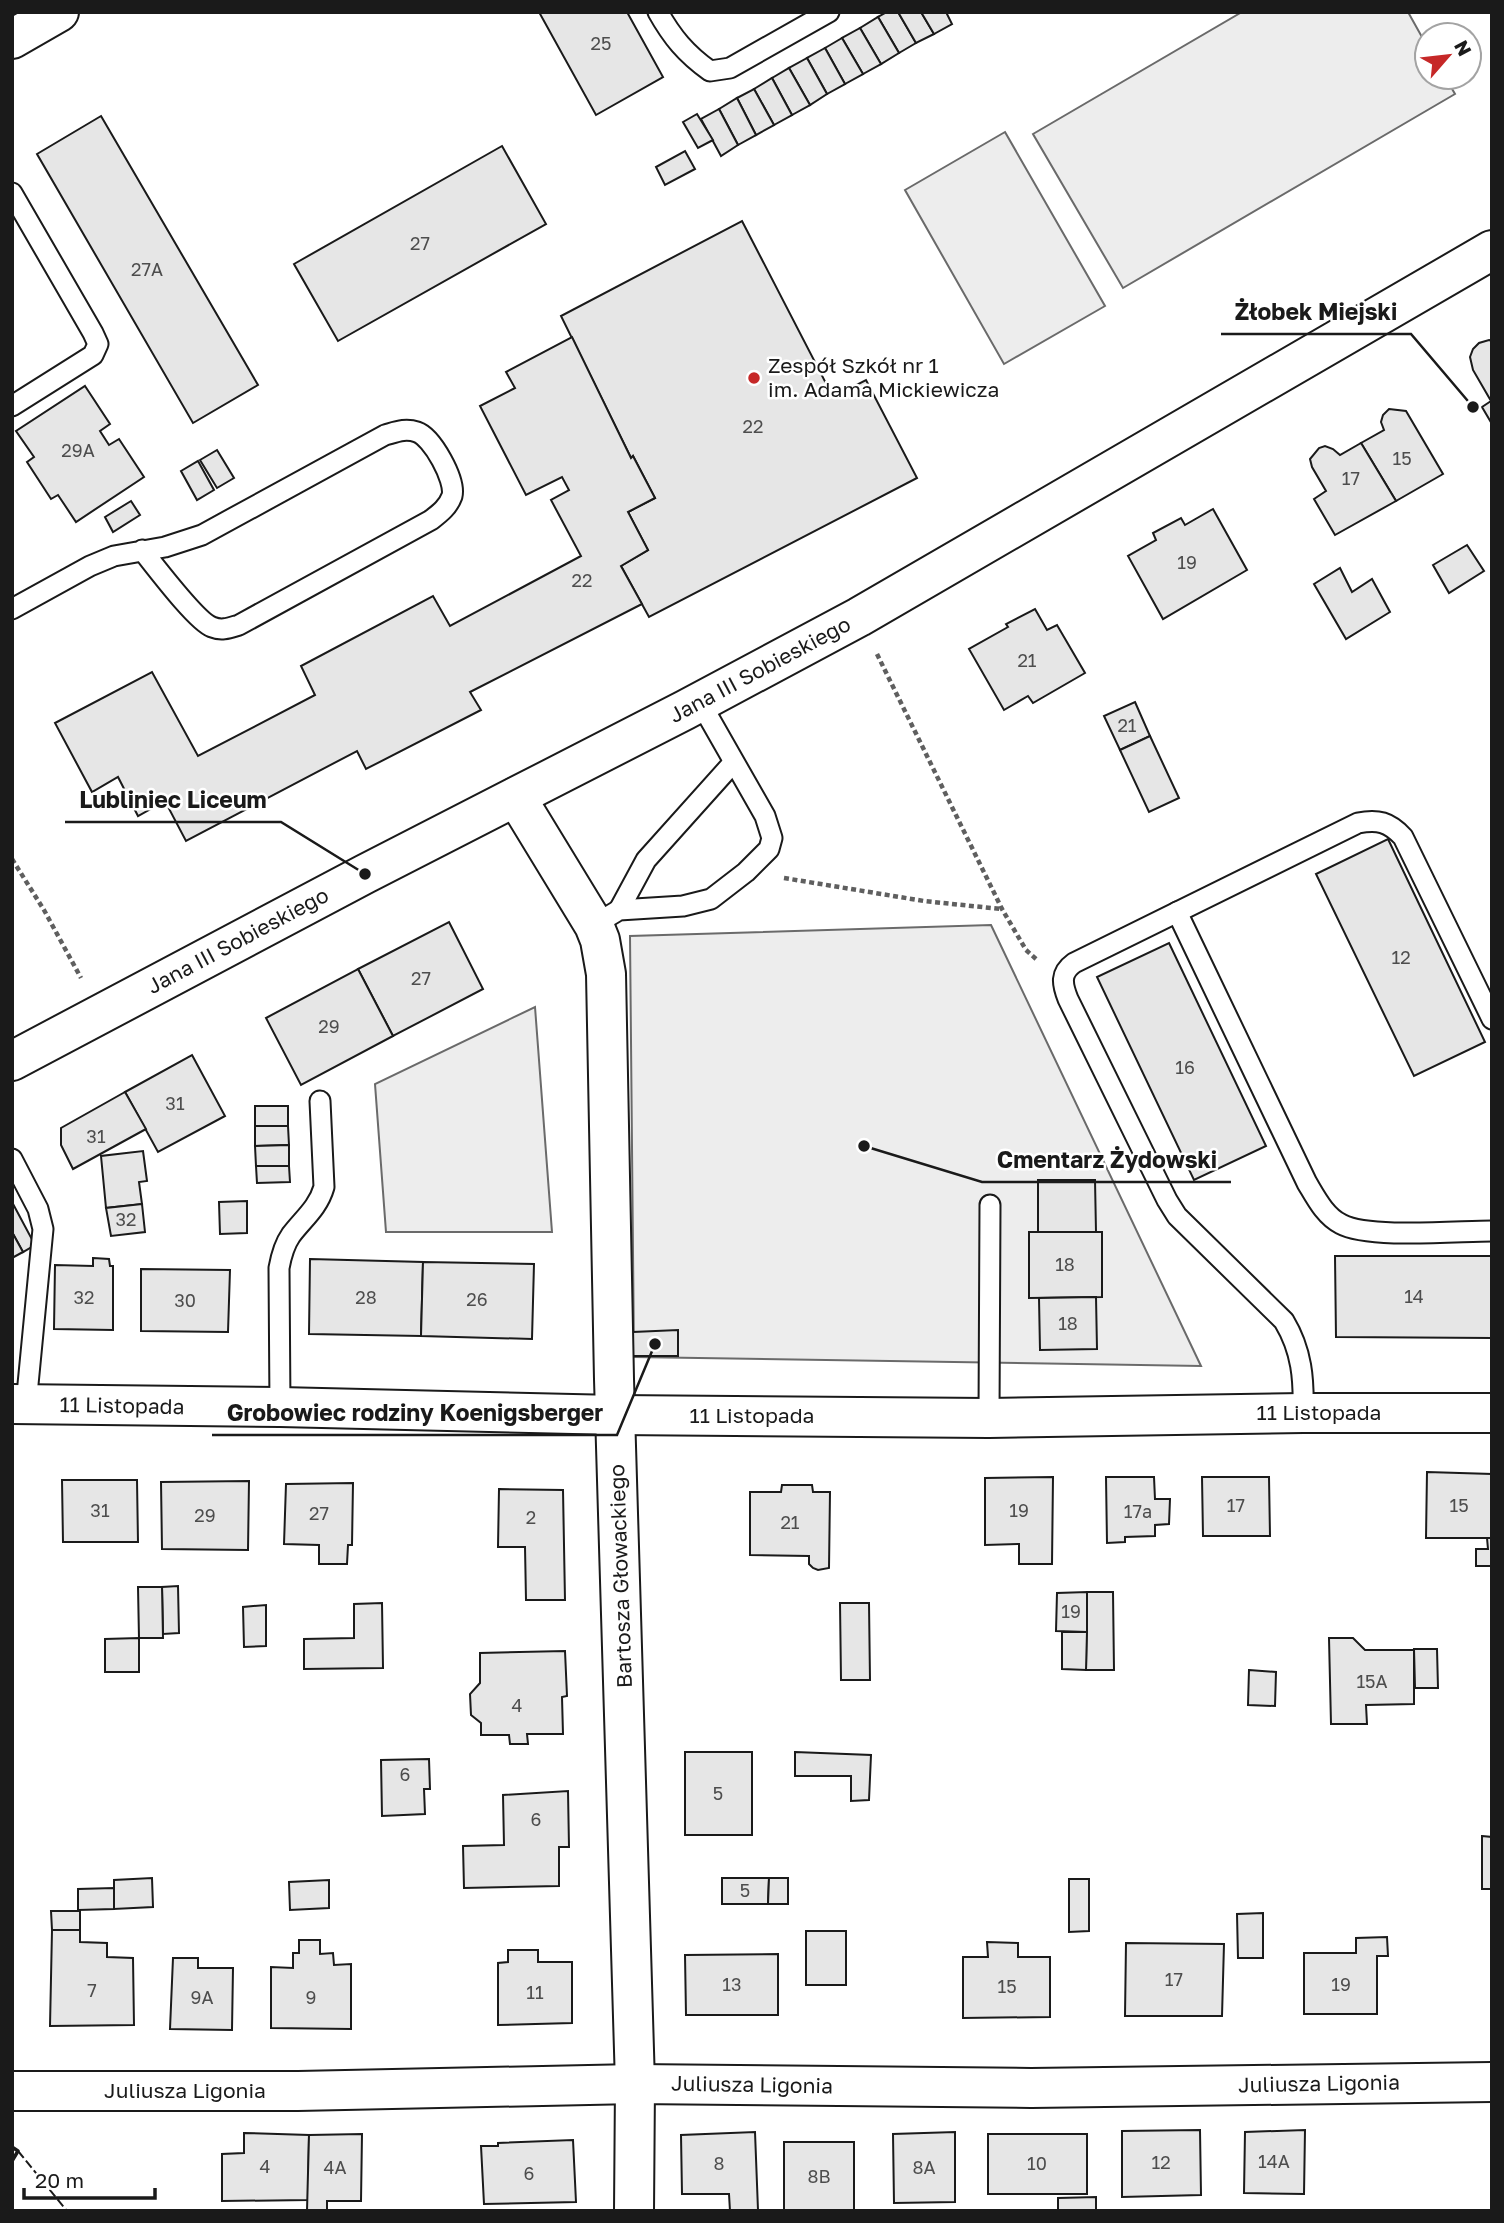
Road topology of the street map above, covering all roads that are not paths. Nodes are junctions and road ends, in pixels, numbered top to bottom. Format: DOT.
graph roads {
  1 [pos="59,12"];
  2 [pos="658,12"];
  3 [pos="829,12"];
  4 [pos="12,39"];
  5 [pos="12,193"];
  6 [pos="1492,250"];
  7 [pos="12,406"];
  8 [pos="142,550"];
  9 [pos="12,609"];
  10 [pos="700,702"];
  11 [pos="733,763"];
  12 [pos="516,797"];
  13 [pos="1177,912"];
  14 [pos="606,917"];
  15 [pos="1492,1019"];
  16 [pos="17,1047"];
  17 [pos="320,1101"];
  18 [pos="12,1159"];
  19 [pos="990,1205"];
  20 [pos="1492,1231"];
  21 [pos="19,1405"];
  22 [pos="279,1407"];
  23 [pos="1303,1413"];
  24 [pos="1492,1413"];
  25 [pos="616,1415"];
  26 [pos="989,1418"];
  27 [pos="1492,2082"];
  28 [pos="635,2084"];
  29 [pos="12,2091"];
  30 [pos="634,2211"];
  1 -- 4 [label="street"];
  2 -- 3 [label="lane"];
  5 -- 7 [label="lane"];
  6 -- 10 [label="street, Jana III Sobieskiego"];
  8 -- 8 [label="lane"];
  8 -- 9 [label="lane"];
  10 -- 11 [label="lane"];
  10 -- 12 [label="street, Jana III Sobieskiego"];
  11 -- 14 [label="lane"];
  11 -- 14 [label="lane"];
  12 -- 14 [label="street, Bartosza Głowackiego"];
  12 -- 16 [label="street, Jana III Sobieskiego"];
  13 -- 15 [label="lane"];
  13 -- 20 [label="lane"];
  13 -- 23 [label="lane"];
  14 -- 25 [label="street, Bartosza Głowackiego"];
  17 -- 22 [label="lane"];
  18 -- 21 [label="lane"];
  19 -- 26 [label="lane"];
  21 -- 22 [label="street, 11 Listopada"];
  22 -- 25 [label="street, 11 Listopada"];
  23 -- 24 [label="street, 11 Listopada"];
  23 -- 26 [label="street, 11 Listopada"];
  25 -- 26 [label="street, 11 Listopada"];
  25 -- 28 [label="street, Bartosza Głowackiego"];
  27 -- 28 [label="street, Juliusza Ligonia"];
  28 -- 29 [label="street, Juliusza Ligonia"];
  28 -- 30 [label="street, Bartosza Głowackiego"];
}
